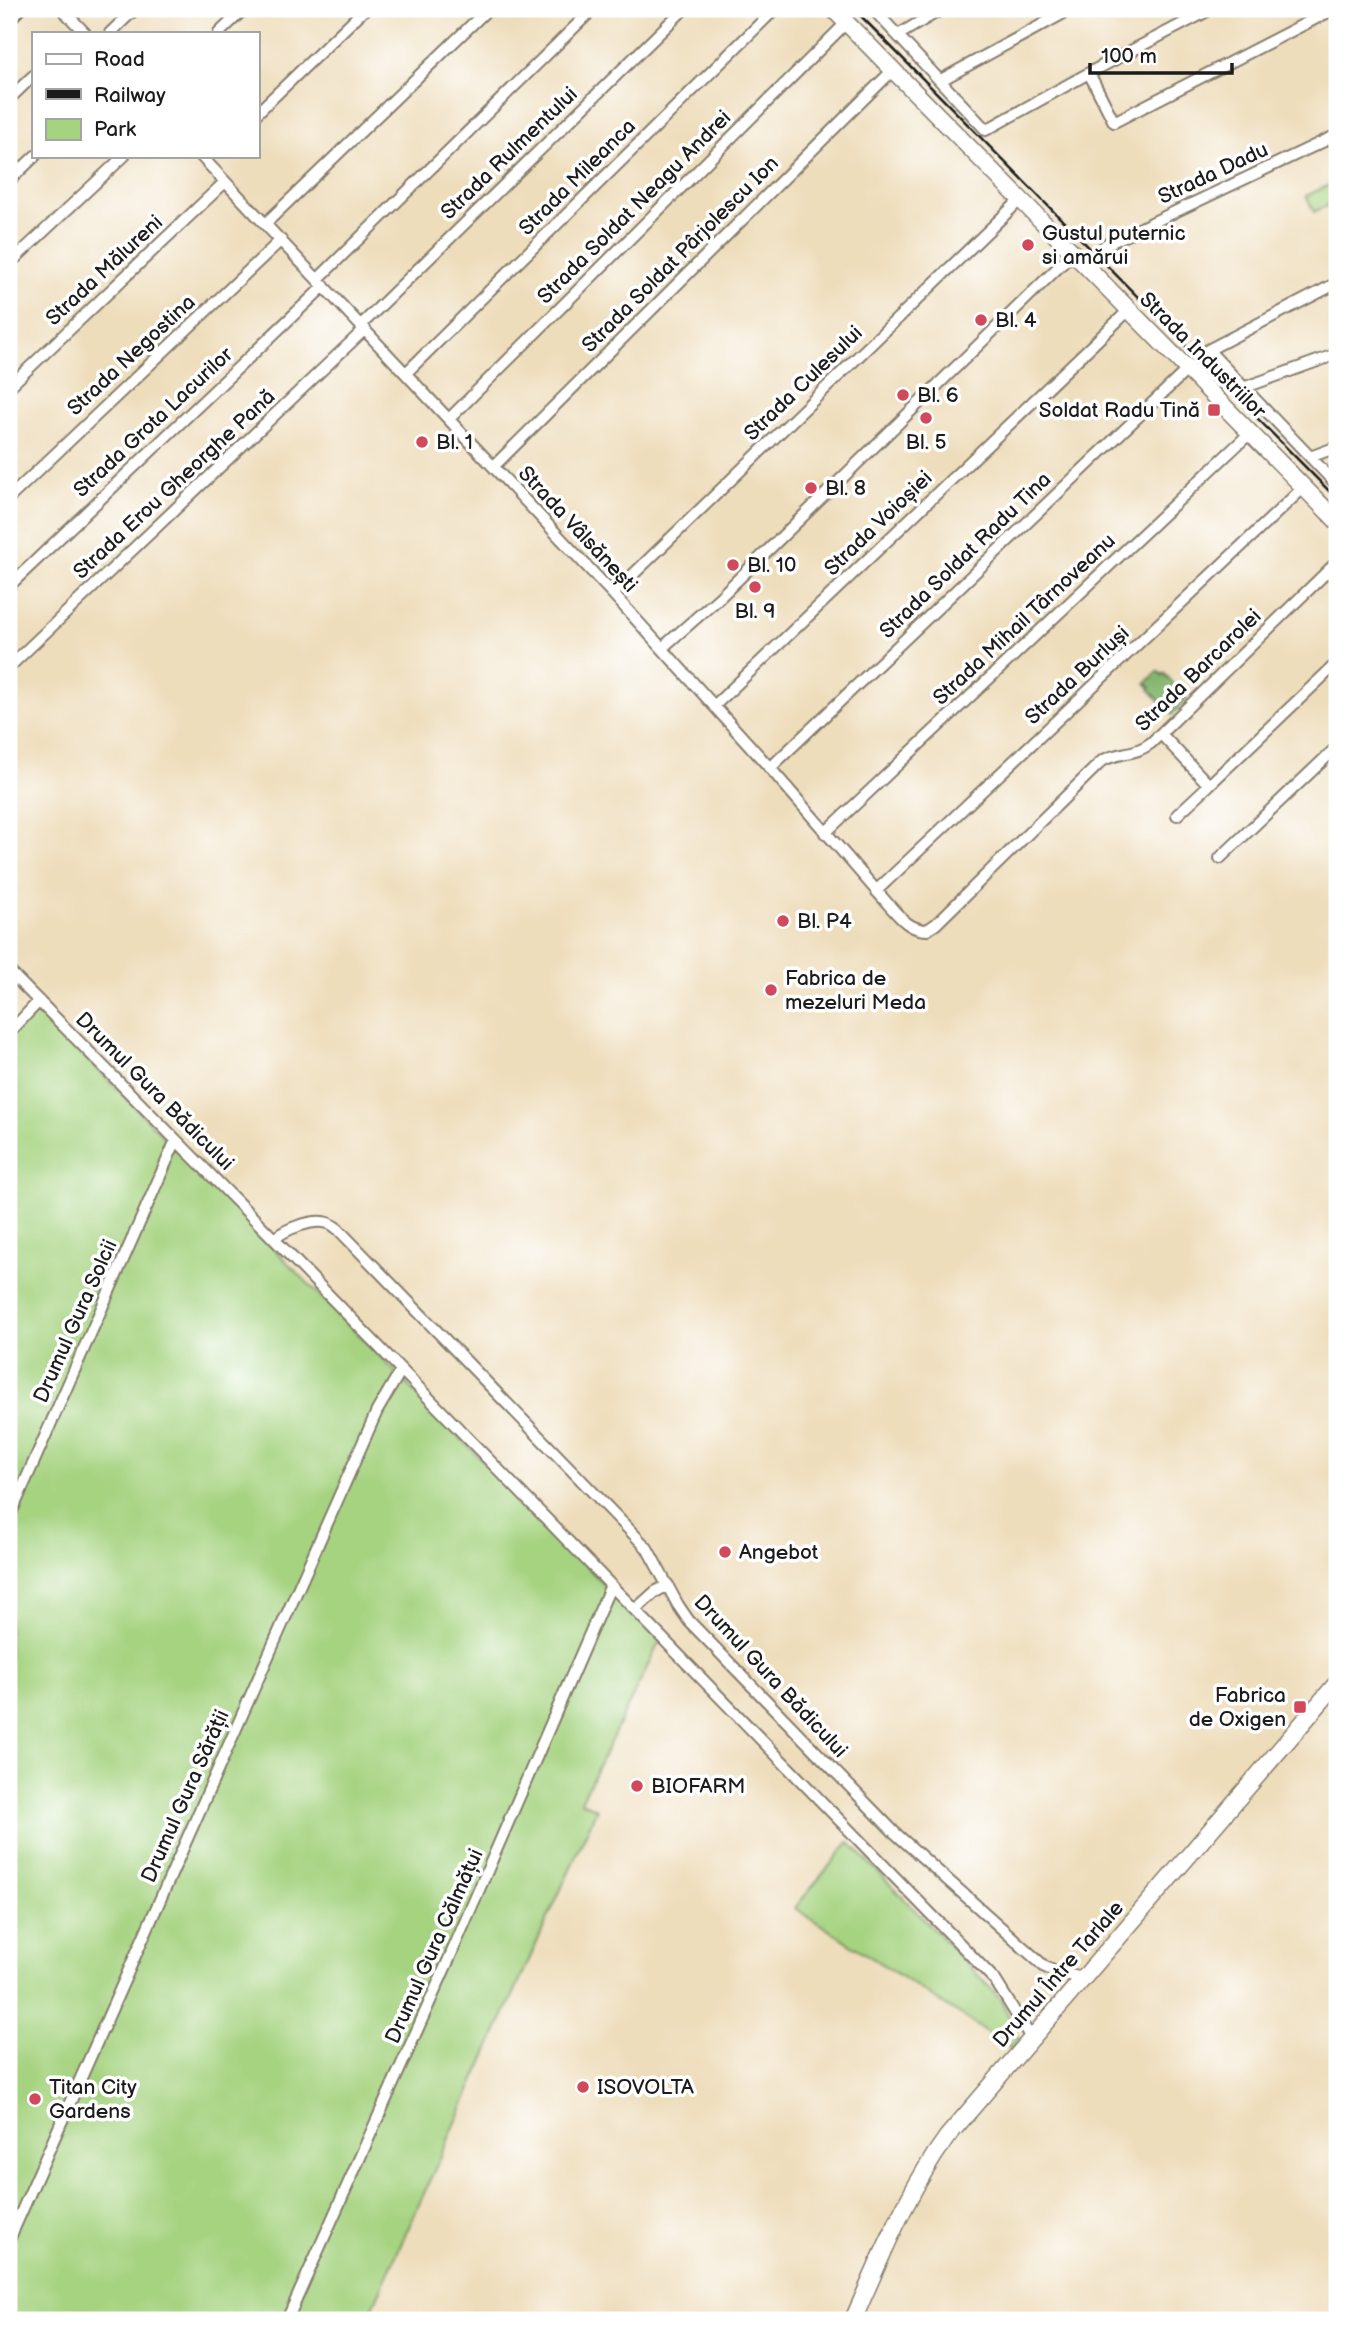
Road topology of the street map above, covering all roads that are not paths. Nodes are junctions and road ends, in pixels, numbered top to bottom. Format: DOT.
graph roads {
  1 [pos="20,9"];
  2 [pos="62,9"];
  3 [pos="135,9"];
  4 [pos="244,9"];
  5 [pos="365,9"];
  6 [pos="488,9"];
  7 [pos="593,9"];
  8 [pos="684,9"];
  9 [pos="775,9"];
  10 [pos="833,9"];
  11 [pos="873,9"];
  12 [pos="942,9"];
  13 [pos="1071,9"];
  14 [pos="1211,9"];
  15 [pos="1334,9"];
  16 [pos="9,20"];
  17 [pos="846,23"];
  18 [pos="81,32"];
  19 [pos="111,32"];
  20 [pos="220,32"];
  21 [pos="898,35"];
  22 [pos="893,70"];
  23 [pos="1089,73"];
  24 [pos="32,77"];
  25 [pos="941,80"];
  26 [pos="9,99"];
  27 [pos="259,111"];
  28 [pos="1337,135"];
  29 [pos="33,158"];
  30 [pos="122,158"];
  31 [pos="207,158"];
  32 [pos="9,181"];
  33 [pos="225,182"];
  34 [pos="1020,200"];
  35 [pos="265,223"];
  36 [pos="281,240"];
  37 [pos="1105,246"];
  38 [pos="1073,253"];
  39 [pos="9,264"];
  40 [pos="321,283"];
  41 [pos="1337,283"];
  42 [pos="1129,310"];
  43 [pos="363,327"];
  44 [pos="1337,354"];
  45 [pos="1188,369"];
  46 [pos="406,373"];
  47 [pos="9,387"];
  48 [pos="1243,388"];
  49 [pos="449,419"];
  50 [pos="1250,433"];
  51 [pos="1337,447"];
  52 [pos="1310,457"];
  53 [pos="494,466"];
  54 [pos="1337,485"];
  55 [pos="1304,487"];
  56 [pos="9,498"];
  57 [pos="1337,521"];
  58 [pos="1337,562"];
  59 [pos="9,586"];
  60 [pos="613,594"];
  61 [pos="662,648"];
  62 [pos="1337,663"];
  63 [pos="9,667"];
  64 [pos="714,706"];
  65 [pos="1161,734"];
  66 [pos="1337,747"];
  67 [pos="770,768"];
  68 [pos="1209,785"];
  69 [pos="1177,815"];
  70 [pos="825,833"];
  71 [pos="1220,858"];
  72 [pos="876,891"];
  73 [pos="922,930"];
  74 [pos="9,971"];
  75 [pos="38,1001"];
  76 [pos="9,1032"];
  77 [pos="176,1140"];
  78 [pos="274,1239"];
  79 [pos="401,1370"];
  80 [pos="9,1518"];
  81 [pos="611,1585"];
  82 [pos="668,1585"];
  83 [pos="635,1610"];
  84 [pos="1337,1683"];
  85 [pos="1083,1978"];
  86 [pos="1031,2038"];
  87 [pos="9,2241"];
  88 [pos="287,2320"];
  89 [pos="853,2320"];
  1 -- 16 [label="street"];
  2 -- 18 [label="street"];
  3 -- 19 [label="street"];
  4 -- 20 [label="street"];
  5 -- 27 [label="street"];
  6 -- 35 [label="street"];
  7 -- 40 [label="street, Strada Grota Lacurilor"];
  8 -- 43 [label="street, Strada Rulmentului"];
  9 -- 46 [label="street, Strada Mileanca"];
  10 -- 17 [label="main road, Strada Industriilor"];
  11 -- 21 [label="street"];
  12 -- 21 [label="street"];
  13 -- 25 [label="street"];
  14 -- 23 [label="street"];
  15 -- 23 [label="street"];
  17 -- 22 [label="main road, Strada Industriilor"];
  17 -- 49 [label="street, Strada Soldat Neagu Andrei"];
  21 -- 25 [label="street"];
  22 -- 34 [label="main road, Strada Industriilor"];
  22 -- 53 [label="street, Strada Soldat Pârjolescu Ion"];
  23 -- 25 [label="street"];
  24 -- 26 [label="street"];
  28 -- 37 [label="street, Strada Dadu"];
  29 -- 32 [label="street"];
  30 -- 39 [label="street"];
  31 -- 33 [label="street, Strada Vâlsănești"];
  33 -- 35 [label="street, Strada Vâlsănești"];
  33 -- 47 [label="street, Strada Mălureni"];
  34 -- 38 [label="main road, Strada Industriilor"];
  34 -- 60 [label="street, Strada Culesului"];
  35 -- 36 [label="street, Strada Vâlsănești"];
  36 -- 40 [label="street, Strada Vâlsănești"];
  36 -- 56 [label="street, Strada Negostina"];
  38 -- 42 [label="main road, Strada Industriilor"];
  38 -- 61 [label="street"];
  40 -- 43 [label="street, Strada Vâlsănești"];
  40 -- 59 [label="street, Strada Grota Lacurilor"];
  41 -- 48 [label="street, Strada Industriilor"];
  42 -- 45 [label="main road, Strada Industriilor"];
  42 -- 64 [label="street, Strada Voioșiei"];
  43 -- 46 [label="street, Strada Vâlsănești"];
  43 -- 63 [label="street, Strada Erou Gheorghe Pană"];
  44 -- 48 [label="street"];
  45 -- 50 [label="main road, Strada Industriilor"];
  45 -- 67 [label="street, Strada Soldat Radu Tina"];
  46 -- 49 [label="street, Strada Vâlsănești"];
  48 -- 52 [label="street"];
  49 -- 53 [label="street, Strada Vâlsănești"];
  50 -- 55 [label="main road, Strada Industriilor"];
  50 -- 70 [label="street, Strada Mihail Târnoveanu"];
  51 -- 52 [label="street"];
  52 -- 54 [label="street"];
  53 -- 60 [label="street, Strada Vâlsănești"];
  55 -- 57 [label="main road, Strada Industriilor"];
  55 -- 72 [label="street, Strada Burluși"];
  58 -- 65 [label="street, Strada Barcarolei"];
  60 -- 61 [label="street, Strada Vâlsănești"];
  61 -- 64 [label="street, Strada Vâlsănești"];
  62 -- 68 [label="street"];
  64 -- 67 [label="street, Strada Vâlsănești"];
  65 -- 68 [label="street"];
  65 -- 73 [label="street, Strada Barcarolei"];
  66 -- 71 [label="street"];
  67 -- 70 [label="street, Strada Vâlsănești"];
  68 -- 69 [label="street"];
  70 -- 72 [label="street, Strada Vâlsănești"];
  72 -- 73 [label="street, Strada Vâlsănești"];
  74 -- 75 [label="street, Drumul Gura Bădicului"];
  75 -- 76 [label="street"];
  75 -- 77 [label="street, Drumul Gura Bădicului"];
  77 -- 78 [label="street, Drumul Gura Bădicului"];
  77 -- 80 [label="street, Drumul Gura Solcii"];
  78 -- 79 [label="street, Drumul Gura Bădicului"];
  78 -- 82 [label="street, Drumul Gura Bădicului"];
  79 -- 81 [label="street, Drumul Gura Bădicului"];
  79 -- 87 [label="street, Drumul Gura Sărății"];
  81 -- 83 [label="street, Drumul Gura Bădicului"];
  81 -- 88 [label="street, Drumul Gura Călmățui"];
  82 -- 83 [label="street"];
  82 -- 85 [label="street, Drumul Gura Bădicului"];
  83 -- 86 [label="street, Drumul Gura Bădicului"];
  84 -- 85 [label="main road, Drumul Între Tarlale"];
  85 -- 86 [label="main road, Drumul Între Tarlale"];
  86 -- 89 [label="main road, Drumul Între Tarlale"];
}
